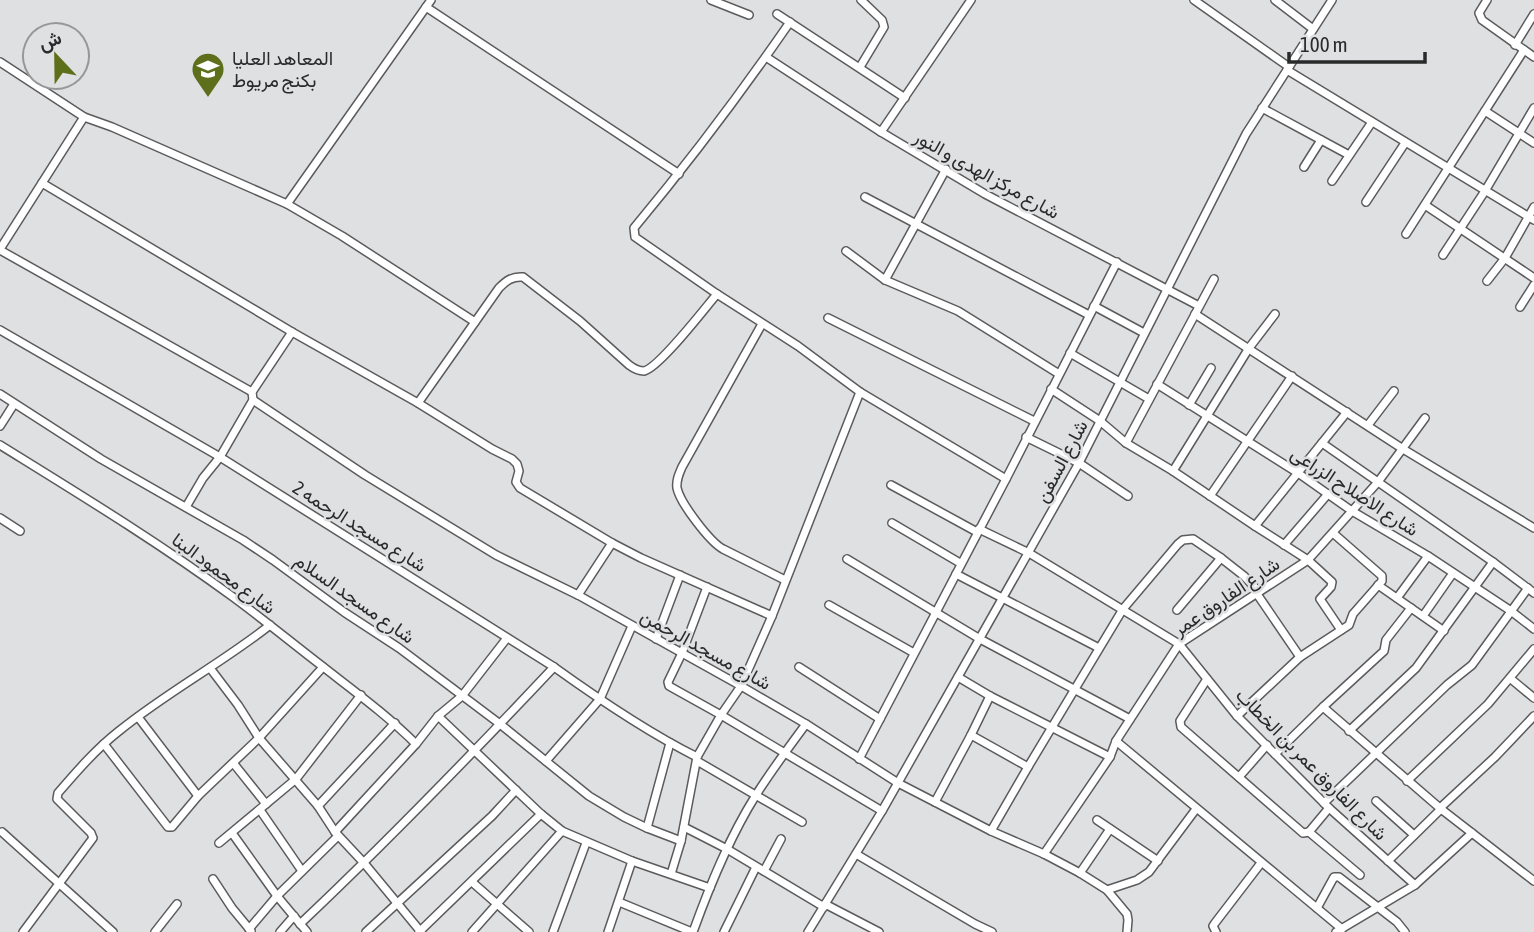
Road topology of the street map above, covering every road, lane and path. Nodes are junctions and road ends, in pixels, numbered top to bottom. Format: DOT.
graph roads {
  1 [pos="711,0"];
  2 [pos="861,0"];
  3 [pos="971,0"];
  4 [pos="1194,0"];
  5 [pos="1275,0"];
  6 [pos="1332,0"];
  7 [pos="1487,0"];
  8 [pos="428,3"];
  9 [pos="777,14"];
  10 [pos="749,15"];
  11 [pos="1534,15"];
  12 [pos="790,22"];
  13 [pos="1314,29"];
  14 [pos="1515,45"];
  15 [pos="1524,50"];
  16 [pos="766,57"];
  17 [pos="1534,57"];
  18 [pos="0,62"];
  19 [pos="860,67"];
  20 [pos="1288,69"];
  21 [pos="905,98"];
  22 [pos="1262,108"];
  23 [pos="1534,108"];
  24 [pos="1485,111"];
  25 [pos="84,117"];
  26 [pos="1372,122"];
  27 [pos="881,132"];
  28 [pos="1519,133"];
  29 [pos="1321,140"];
  30 [pos="1405,143"];
  31 [pos="1534,143"];
  32 [pos="1349,155"];
  33 [pos="1304,167"];
  34 [pos="946,169"];
  35 [pos="1448,169"];
  36 [pos="679,174"];
  37 [pos="1332,181"];
  38 [pos="42,183"];
  39 [pos="1485,191"];
  40 [pos="865,197"];
  41 [pos="1366,202"];
  42 [pos="286,204"];
  43 [pos="1425,205"];
  44 [pos="1534,208"];
  45 [pos="1532,218"];
  46 [pos="915,224"];
  47 [pos="1460,229"];
  48 [pos="1406,234"];
  49 [pos="0,250"];
  50 [pos="846,251"];
  51 [pos="1443,255"];
  52 [pos="1505,258"];
  53 [pos="1117,262"];
  54 [pos="1534,278"];
  55 [pos="1214,279"];
  56 [pos="885,280"];
  57 [pos="1487,281"];
  58 [pos="1534,285"];
  59 [pos="1167,289"];
  60 [pos="717,294"];
  61 [pos="1094,306"];
  62 [pos="1199,306"];
  63 [pos="1520,307"];
  64 [pos="1195,314"];
  65 [pos="1275,314"];
  66 [pos="1089,315"];
  67 [pos="828,318"];
  68 [pos="475,322"];
  69 [pos="762,324"];
  70 [pos="0,330"];
  71 [pos="292,332"];
  72 [pos="1144,333"];
  73 [pos="1249,348"];
  74 [pos="1069,353"];
  75 [pos="1212,368"];
  76 [pos="1059,374"];
  77 [pos="1292,376"];
  78 [pos="1119,382"];
  79 [pos="1157,384"];
  80 [pos="1051,389"];
  81 [pos="1394,391"];
  82 [pos="860,392"];
  83 [pos="0,394"];
  84 [pos="253,396"];
  85 [pos="1149,399"];
  86 [pos="418,403"];
  87 [pos="14,404"];
  88 [pos="1189,405"];
  89 [pos="1347,412"];
  90 [pos="1208,416"];
  91 [pos="1425,418"];
  92 [pos="1034,421"];
  93 [pos="1100,421"];
  94 [pos="1368,425"];
  95 [pos="0,426"];
  96 [pos="1026,437"];
  97 [pos="1247,441"];
  98 [pos="1126,443"];
  99 [pos="1322,443"];
  100 [pos="0,445"];
  101 [pos="1403,449"];
  102 [pos="220,457"];
  103 [pos="1079,463"];
  104 [pos="1173,471"];
  105 [pos="1298,473"];
  106 [pos="1006,479"];
  107 [pos="1378,482"];
  108 [pos="891,485"];
  109 [pos="1328,494"];
  110 [pos="1128,496"];
  111 [pos="1210,496"];
  112 [pos="186,507"];
  113 [pos="1352,511"];
  114 [pos="0,518"];
  115 [pos="892,523"];
  116 [pos="1255,526"];
  117 [pos="1534,528"];
  118 [pos="20,531"];
  119 [pos="978,531"];
  120 [pos="1333,533"];
  121 [pos="612,543"];
  122 [pos="1284,545"];
  123 [pos="1029,553"];
  124 [pos="1428,556"];
  125 [pos="1222,558"];
  126 [pos="847,559"];
  127 [pos="1308,560"];
  128 [pos="1493,562"];
  129 [pos="961,564"];
  130 [pos="1453,573"];
  131 [pos="956,574"];
  132 [pos="680,575"];
  133 [pos="786,580"];
  134 [pos="1378,585"];
  135 [pos="707,587"];
  136 [pos="1474,587"];
  137 [pos="1531,590"];
  138 [pos="1258,593"];
  139 [pos="578,595"];
  140 [pos="1003,598"];
  141 [pos="1397,598"];
  142 [pos="829,605"];
  143 [pos="1411,608"];
  144 [pos="1123,609"];
  145 [pos="1177,610"];
  146 [pos="935,611"];
  147 [pos="1511,611"];
  148 [pos="772,616"];
  149 [pos="1423,617"];
  150 [pos="270,625"];
  151 [pos="632,626"];
  152 [pos="1534,629"];
  153 [pos="1341,630"];
  154 [pos="1444,631"];
  155 [pos="507,638"];
  156 [pos="656,639"];
  157 [pos="980,639"];
  158 [pos="1179,644"];
  159 [pos="1100,648"];
  160 [pos="1534,649"];
  161 [pos="682,653"];
  162 [pos="914,653"];
  163 [pos="1300,657"];
  164 [pos="323,667"];
  165 [pos="554,667"];
  166 [pos="799,667"];
  167 [pos="210,668"];
  168 [pos="958,677"];
  169 [pos="1207,679"];
  170 [pos="1511,679"];
  171 [pos="741,686"];
  172 [pos="1074,688"];
  173 [pos="361,695"];
  174 [pos="462,696"];
  175 [pos="990,696"];
  176 [pos="1534,698"];
  177 [pos="600,699"];
  178 [pos="1323,707"];
  179 [pos="721,715"];
  180 [pos="438,716"];
  181 [pos="1237,716"];
  182 [pos="1534,716"];
  183 [pos="138,717"];
  184 [pos="880,719"];
  185 [pos="1130,719"];
  186 [pos="394,723"];
  187 [pos="500,724"];
  188 [pos="806,724"];
  189 [pos="1052,727"];
  190 [pos="1349,731"];
  191 [pos="971,735"];
  192 [pos="260,738"];
  193 [pos="1116,741"];
  194 [pos="670,743"];
  195 [pos="104,744"];
  196 [pos="416,744"];
  197 [pos="1266,745"];
  198 [pos="475,751"];
  199 [pos="785,753"];
  200 [pos="1376,753"];
  201 [pos="1275,754"];
  202 [pos="1110,757"];
  203 [pos="697,759"];
  204 [pos="859,759"];
  205 [pos="546,761"];
  206 [pos="233,764"];
  207 [pos="1028,767"];
  208 [pos="1239,777"];
  209 [pos="296,779"];
  210 [pos="1407,781"];
  211 [pos="898,783"];
  212 [pos="516,790"];
  213 [pos="198,796"];
  214 [pos="755,796"];
  215 [pos="1376,801"];
  216 [pos="935,802"];
  217 [pos="318,806"];
  218 [pos="1326,806"];
  219 [pos="263,807"];
  220 [pos="1196,809"];
  221 [pos="1440,809"];
  222 [pos="882,811"];
  223 [pos="541,814"];
  224 [pos="1097,820"];
  225 [pos="802,822"];
  226 [pos="684,827"];
  227 [pos="647,828"];
  228 [pos="1110,829"];
  229 [pos="562,831"];
  230 [pos="992,831"];
  231 [pos="2,832"];
  232 [pos="1309,832"];
  233 [pos="232,833"];
  234 [pos="1472,833"];
  235 [pos="336,834"];
  236 [pos="1414,835"];
  237 [pos="782,839"];
  238 [pos="681,841"];
  239 [pos="219,843"];
  240 [pos="586,843"];
  241 [pos="727,849"];
  242 [pos="856,854"];
  243 [pos="1044,854"];
  244 [pos="1158,860"];
  245 [pos="632,861"];
  246 [pos="1388,861"];
  247 [pos="365,863"];
  248 [pos="1261,863"];
  249 [pos="760,869"];
  250 [pos="302,871"];
  251 [pos="1080,873"];
  252 [pos="671,874"];
  253 [pos="1360,875"];
  254 [pos="213,879"];
  255 [pos="472,881"];
  256 [pos="1534,881"];
  257 [pos="59,884"];
  258 [pos="1415,885"];
  259 [pos="709,888"];
  260 [pos="1107,890"];
  261 [pos="277,895"];
  262 [pos="619,902"];
  263 [pos="498,903"];
  264 [pos="177,904"];
  265 [pos="397,904"];
  266 [pos="825,905"];
  267 [pos="1317,908"];
  268 [pos="1377,908"];
  269 [pos="294,916"];
  270 [pos="300,924"];
  271 [pos="1339,930"];
  272 [pos="250,931"];
  273 [pos="23,932"];
  274 [pos="113,932"];
  275 [pos="155,932"];
  276 [pos="281,932"];
  277 [pos="307,932"];
  278 [pos="366,932"];
  279 [pos="420,932"];
  280 [pos="472,932"];
  281 [pos="529,932"];
  282 [pos="553,932"];
  283 [pos="608,932"];
  284 [pos="692,932"];
  285 [pos="724,932"];
  286 [pos="808,932"];
  287 [pos="879,932"];
  288 [pos="992,932"];
  289 [pos="1127,932"];
  290 [pos="1216,932"];
  291 [pos="1405,932"];
  1 -- 10 [label="street"];
  2 -- 19 [label="street"];
  3 -- 21 [label="street"];
  4 -- 20 [label="street"];
  5 -- 13 [label="street"];
  6 -- 13 [label="street, شارع السفن"];
  7 -- 14 [label="street"];
  8 -- 36 [label="street"];
  8 -- 42 [label="street"];
  9 -- 12 [label="street"];
  11 -- 14 [label="street"];
  12 -- 16 [label="street"];
  12 -- 19 [label="street"];
  13 -- 20 [label="street, شارع السفن"];
  14 -- 15 [label="street"];
  15 -- 17 [label="street"];
  15 -- 24 [label="street"];
  16 -- 27 [label="street, شارع مركز الهدى و النور"];
  16 -- 36 [label="street"];
  18 -- 25 [label="street"];
  19 -- 21 [label="street"];
  20 -- 22 [label="street, شارع السفن"];
  20 -- 26 [label="street"];
  21 -- 27 [label="street"];
  22 -- 29 [label="street"];
  22 -- 59 [label="street, شارع السفن"];
  23 -- 28 [label="street"];
  24 -- 28 [label="street"];
  24 -- 35 [label="street"];
  25 -- 38 [label="street"];
  25 -- 42 [label="street"];
  26 -- 30 [label="street"];
  26 -- 32 [label="street"];
  27 -- 34 [label="street, شارع مركز الهدى و النور"];
  28 -- 31 [label="street"];
  28 -- 39 [label="street"];
  29 -- 32 [label="street"];
  29 -- 33 [label="street"];
  30 -- 35 [label="street"];
  30 -- 41 [label="street"];
  32 -- 37 [label="street"];
  34 -- 46 [label="street"];
  34 -- 53 [label="street, شارع مركز الهدى و النور"];
  35 -- 39 [label="street"];
  35 -- 43 [label="street"];
  36 -- 60 [label="street"];
  38 -- 49 [label="street"];
  38 -- 71 [label="street"];
  39 -- 45 [label="street"];
  39 -- 47 [label="street"];
  40 -- 46 [label="street"];
  42 -- 68 [label="street"];
  43 -- 47 [label="street"];
  43 -- 48 [label="street"];
  44 -- 45 [label="street"];
  45 -- 52 [label="street"];
  46 -- 56 [label="street"];
  46 -- 66 [label="street"];
  47 -- 51 [label="street"];
  47 -- 52 [label="street"];
  49 -- 84 [label="street, شارع مسجد الرحمن"];
  50 -- 56 [label="street"];
  52 -- 54 [label="street"];
  52 -- 57 [label="street"];
  53 -- 59 [label="street, شارع مركز الهدى و النور"];
  53 -- 61 [label="street"];
  55 -- 62 [label="street"];
  56 -- 76 [label="street"];
  58 -- 63 [label="street"];
  59 -- 62 [label="street, شارع مركز الهدى و النور"];
  59 -- 72 [label="street, شارع السفن"];
  60 -- 68 [label="street"];
  60 -- 69 [label="street"];
  61 -- 66 [label="street"];
  61 -- 72 [label="street"];
  62 -- 64 [label="street"];
  64 -- 73 [label="street"];
  64 -- 79 [label="street"];
  65 -- 73 [label="street"];
  66 -- 74 [label="street"];
  67 -- 92 [label="street"];
  68 -- 86 [label="street"];
  69 -- 82 [label="street"];
  69 -- 133 [label="street"];
  70 -- 102 [label="street, شارع مسجد الرحمه 2"];
  71 -- 84 [label="street"];
  71 -- 86 [label="street"];
  72 -- 78 [label="street, شارع السفن"];
  73 -- 77 [label="street"];
  73 -- 90 [label="street"];
  74 -- 76 [label="street"];
  74 -- 78 [label="street"];
  75 -- 88 [label="street"];
  76 -- 80 [label="street"];
  77 -- 89 [label="street"];
  77 -- 97 [label="street"];
  78 -- 85 [label="street"];
  78 -- 93 [label="street, شارع السفن"];
  79 -- 85 [label="street"];
  79 -- 88 [label="street, شارع الاصلاح الزراعى"];
  80 -- 92 [label="street"];
  80 -- 93 [label="street"];
  81 -- 94 [label="street"];
  82 -- 106 [label="street"];
  82 -- 133 [label="street"];
  83 -- 87 [label="street, شارع مسجد السلام"];
  84 -- 102 [label="street"];
  84 -- 139 [label="street, شارع مسجد الرحمن"];
  85 -- 98 [label="street"];
  86 -- 121 [label="street"];
  87 -- 95 [label="street"];
  87 -- 112 [label="street, شارع مسجد السلام"];
  88 -- 90 [label="street, شارع الاصلاح الزراعى"];
  89 -- 94 [label="street"];
  89 -- 99 [label="street"];
  90 -- 97 [label="street, شارع الاصلاح الزراعى"];
  90 -- 104 [label="street"];
  91 -- 101 [label="street, شارع الفاروق عمر"];
  92 -- 96 [label="street"];
  93 -- 98 [label="street"];
  93 -- 103 [label="street, شارع السفن"];
  94 -- 101 [label="street"];
  96 -- 103 [label="street"];
  96 -- 106 [label="street"];
  97 -- 105 [label="street, شارع الاصلاح الزراعى"];
  97 -- 111 [label="street"];
  98 -- 104 [label="street"];
  99 -- 105 [label="street"];
  99 -- 107 [label="street, شارع الاصلاح الزراعى"];
  100 -- 150 [label="street, شارع محمود البنا"];
  101 -- 107 [label="street, شارع الفاروق عمر"];
  101 -- 117 [label="street"];
  102 -- 112 [label="street"];
  102 -- 155 [label="street, شارع مسجد الرحمه 2"];
  103 -- 110 [label="street"];
  103 -- 123 [label="street, شارع السفن"];
  104 -- 111 [label="street"];
  105 -- 109 [label="street, شارع الاصلاح الزراعى"];
  105 -- 116 [label="street"];
  106 -- 119 [label="street"];
  107 -- 113 [label="street, شارع الفاروق عمر"];
  107 -- 128 [label="street, شارع الاصلاح الزراعى"];
  108 -- 119 [label="street, شارع الفاروق عمر بن الخطاب"];
  109 -- 113 [label="street, شارع الاصلاح الزراعى"];
  109 -- 122 [label="street"];
  111 -- 116 [label="street"];
  112 -- 174 [label="street, شارع مسجد السلام"];
  113 -- 120 [label="street, شارع الفاروق عمر"];
  113 -- 124 [label="street, شارع الاصلاح الزراعى"];
  114 -- 118 [label="street"];
  115 -- 129 [label="street"];
  116 -- 122 [label="street"];
  119 -- 123 [label="street, شارع الفاروق عمر بن الخطاب"];
  119 -- 129 [label="street"];
  120 -- 127 [label="street, شارع الفاروق عمر"];
  120 -- 134 [label="street"];
  121 -- 132 [label="street"];
  121 -- 139 [label="street"];
  122 -- 127 [label="street"];
  123 -- 140 [label="street, شارع السفن"];
  123 -- 144 [label="street, شارع الفاروق عمر بن الخطاب"];
  124 -- 130 [label="street, شارع الاصلاح الزراعى"];
  124 -- 141 [label="street"];
  125 -- 138 [label="street"];
  125 -- 144 [label="street"];
  125 -- 145 [label="street"];
  126 -- 146 [label="street"];
  127 -- 138 [label="street, شارع الفاروق عمر"];
  127 -- 153 [label="street"];
  128 -- 136 [label="street"];
  128 -- 137 [label="street, شارع الاصلاح الزراعى"];
  129 -- 131 [label="street"];
  130 -- 136 [label="street, شارع الاصلاح الزراعى"];
  130 -- 149 [label="street"];
  131 -- 140 [label="street"];
  131 -- 146 [label="street"];
  132 -- 135 [label="street"];
  132 -- 156 [label="street"];
  133 -- 148 [label="street"];
  134 -- 141 [label="street"];
  134 -- 153 [label="street"];
  135 -- 148 [label="street"];
  135 -- 161 [label="street"];
  136 -- 147 [label="street, شارع الاصلاح الزراعى"];
  136 -- 154 [label="street"];
  137 -- 147 [label="street"];
  138 -- 158 [label="street, شارع الفاروق عمر"];
  138 -- 163 [label="street"];
  139 -- 151 [label="street, شارع مسجد الرحمن"];
  140 -- 157 [label="street, شارع السفن"];
  140 -- 159 [label="street"];
  141 -- 143 [label="street"];
  142 -- 162 [label="street"];
  143 -- 149 [label="street"];
  143 -- 178 [label="street"];
  144 -- 158 [label="street, شارع الفاروق عمر بن الخطاب"];
  144 -- 159 [label="street"];
  146 -- 157 [label="street"];
  146 -- 162 [label="street"];
  147 -- 152 [label="street, شارع الاصلاح الزراعى"];
  147 -- 200 [label="street"];
  148 -- 171 [label="street"];
  149 -- 154 [label="street"];
  150 -- 164 [label="street, شارع محمود البنا"];
  150 -- 167 [label="street"];
  151 -- 156 [label="street, شارع مسجد الرحمن"];
  151 -- 177 [label="street"];
  153 -- 163 [label="street"];
  154 -- 190 [label="street"];
  155 -- 165 [label="street, شارع مسجد الرحمه 2"];
  155 -- 174 [label="street"];
  156 -- 161 [label="street, شارع مسجد الرحمن"];
  157 -- 168 [label="street, شارع السفن"];
  157 -- 172 [label="street"];
  158 -- 169 [label="street, شارع الفاروق عمر بن الخطاب"];
  158 -- 185 [label="street, شارع الفاروق عمر"];
  159 -- 172 [label="street"];
  160 -- 170 [label="street"];
  161 -- 171 [label="street, شارع مسجد الرحمن"];
  161 -- 179 [label="street"];
  162 -- 184 [label="street"];
  163 -- 181 [label="street"];
  164 -- 173 [label="street, شارع محمود البنا"];
  164 -- 192 [label="street"];
  165 -- 177 [label="street, شارع مسجد الرحمه 2"];
  165 -- 187 [label="street"];
  166 -- 184 [label="street"];
  167 -- 183 [label="street"];
  167 -- 192 [label="street"];
  168 -- 175 [label="street"];
  168 -- 211 [label="street, شارع السفن"];
  169 -- 181 [label="street, شارع الفاروق عمر بن الخطاب"];
  169 -- 208 [label="street"];
  170 -- 176 [label="street"];
  170 -- 210 [label="street"];
  171 -- 179 [label="street"];
  171 -- 188 [label="street, شارع مسجد الرحمن"];
  172 -- 185 [label="street"];
  172 -- 189 [label="street"];
  173 -- 186 [label="street, شارع محمود البنا"];
  173 -- 209 [label="street"];
  174 -- 180 [label="street"];
  174 -- 187 [label="street, شارع مسجد السلام"];
  175 -- 189 [label="street"];
  175 -- 191 [label="street"];
  177 -- 194 [label="street, شارع مسجد الرحمه 2"];
  177 -- 205 [label="street"];
  178 -- 190 [label="street"];
  178 -- 201 [label="street"];
  179 -- 199 [label="street"];
  179 -- 203 [label="street"];
  180 -- 196 [label="street"];
  180 -- 198 [label="street"];
  181 -- 197 [label="street, شارع الفاروق عمر بن الخطاب"];
  182 -- 221 [label="street"];
  183 -- 195 [label="street"];
  183 -- 213 [label="street"];
  184 -- 204 [label="street"];
  185 -- 193 [label="street, شارع الفاروق عمر"];
  186 -- 196 [label="street, شارع محمود البنا"];
  186 -- 217 [label="street"];
  187 -- 198 [label="street"];
  187 -- 205 [label="street, شارع مسجد السلام"];
  188 -- 199 [label="street"];
  188 -- 204 [label="street, شارع مسجد الرحمن"];
  189 -- 202 [label="street"];
  189 -- 207 [label="street"];
  190 -- 200 [label="street"];
  191 -- 207 [label="street"];
  191 -- 216 [label="street"];
  192 -- 206 [label="street"];
  192 -- 209 [label="street"];
  193 -- 202 [label="street, شارع الفاروق عمر"];
  193 -- 220 [label="street"];
  194 -- 203 [label="street, شارع مسجد الرحمه 2"];
  194 -- 227 [label="street"];
  195 -- 213 [label="street"];
  195 -- 257 [label="street"];
  196 -- 235 [label="street"];
  197 -- 201 [label="street, شارع الفاروق عمر بن الخطاب"];
  197 -- 208 [label="street"];
  198 -- 212 [label="street"];
  198 -- 247 [label="street"];
  199 -- 214 [label="street"];
  199 -- 222 [label="street"];
  200 -- 210 [label="street"];
  200 -- 218 [label="street"];
  201 -- 218 [label="street, شارع الفاروق عمر بن الخطاب"];
  202 -- 243 [label="street, شارع الفاروق عمر"];
  203 -- 214 [label="street, شارع مسجد الرحمه 2"];
  203 -- 226 [label="street"];
  204 -- 211 [label="street, شارع مسجد الرحمن"];
  205 -- 227 [label="street, شارع مسجد السلام"];
  206 -- 213 [label="street"];
  206 -- 219 [label="street"];
  207 -- 230 [label="street"];
  208 -- 232 [label="street"];
  209 -- 217 [label="street"];
  209 -- 219 [label="street"];
  210 -- 221 [label="street"];
  211 -- 216 [label="street, شارع مسجد الرحمن"];
  211 -- 222 [label="street, شارع السفن"];
  212 -- 223 [label="street"];
  212 -- 265 [label="street"];
  214 -- 225 [label="street, شارع مسجد الرحمه 2"];
  214 -- 241 [label="street"];
  215 -- 236 [label="street"];
  216 -- 230 [label="street, شارع مسجد الرحمن"];
  217 -- 235 [label="street"];
  218 -- 232 [label="street"];
  218 -- 246 [label="street, شارع الفاروق عمر بن الخطاب"];
  219 -- 233 [label="street"];
  219 -- 250 [label="street"];
  220 -- 244 [label="street"];
  220 -- 248 [label="street"];
  221 -- 234 [label="street"];
  221 -- 236 [label="street"];
  222 -- 242 [label="street, شارع السفن"];
  223 -- 229 [label="street"];
  223 -- 255 [label="street"];
  224 -- 228 [label="street"];
  226 -- 238 [label="street"];
  226 -- 241 [label="street"];
  227 -- 238 [label="street, شارع مسجد السلام"];
  228 -- 244 [label="street"];
  228 -- 251 [label="street"];
  229 -- 240 [label="street"];
  229 -- 263 [label="street"];
  230 -- 243 [label="street, شارع مسجد الرحمن"];
  231 -- 257 [label="street"];
  232 -- 253 [label="street"];
  233 -- 239 [label="street"];
  233 -- 261 [label="street"];
  234 -- 256 [label="street"];
  234 -- 258 [label="street"];
  235 -- 247 [label="street"];
  235 -- 250 [label="street"];
  236 -- 246 [label="street"];
  237 -- 249 [label="street"];
  238 -- 252 [label="street"];
  240 -- 245 [label="street"];
  240 -- 282 [label="street"];
  241 -- 249 [label="street"];
  241 -- 259 [label="street"];
  242 -- 266 [label="street, شارع السفن"];
  242 -- 288 [label="street"];
  243 -- 251 [label="street, شارع مسجد الرحمن"];
  244 -- 260 [label="street"];
  245 -- 252 [label="street"];
  245 -- 262 [label="street"];
  246 -- 258 [label="street, شارع الفاروق عمر بن الخطاب"];
  247 -- 265 [label="street"];
  247 -- 270 [label="street"];
  248 -- 267 [label="street"];
  248 -- 290 [label="street"];
  249 -- 266 [label="street"];
  249 -- 285 [label="street"];
  250 -- 261 [label="street"];
  251 -- 260 [label="street, شارع مسجد الرحمن"];
  252 -- 259 [label="street"];
  254 -- 272 [label="street"];
  255 -- 263 [label="street"];
  255 -- 279 [label="street"];
  257 -- 273 [label="street"];
  257 -- 274 [label="street"];
  258 -- 268 [label="street"];
  259 -- 284 [label="street"];
  260 -- 289 [label="street, شارع مسجد الرحمن"];
  261 -- 269 [label="street"];
  261 -- 272 [label="street"];
  262 -- 283 [label="street"];
  262 -- 284 [label="street"];
  263 -- 280 [label="street"];
  263 -- 281 [label="street"];
  264 -- 275 [label="street"];
  265 -- 278 [label="street"];
  265 -- 279 [label="street"];
  266 -- 286 [label="street, شارع السفن"];
  266 -- 287 [label="street"];
  267 -- 268 [label="street"];
  267 -- 271 [label="street"];
  268 -- 271 [label="street"];
  268 -- 291 [label="street"];
  269 -- 270 [label="street"];
  269 -- 276 [label="street"];
  270 -- 277 [label="street"];
}
